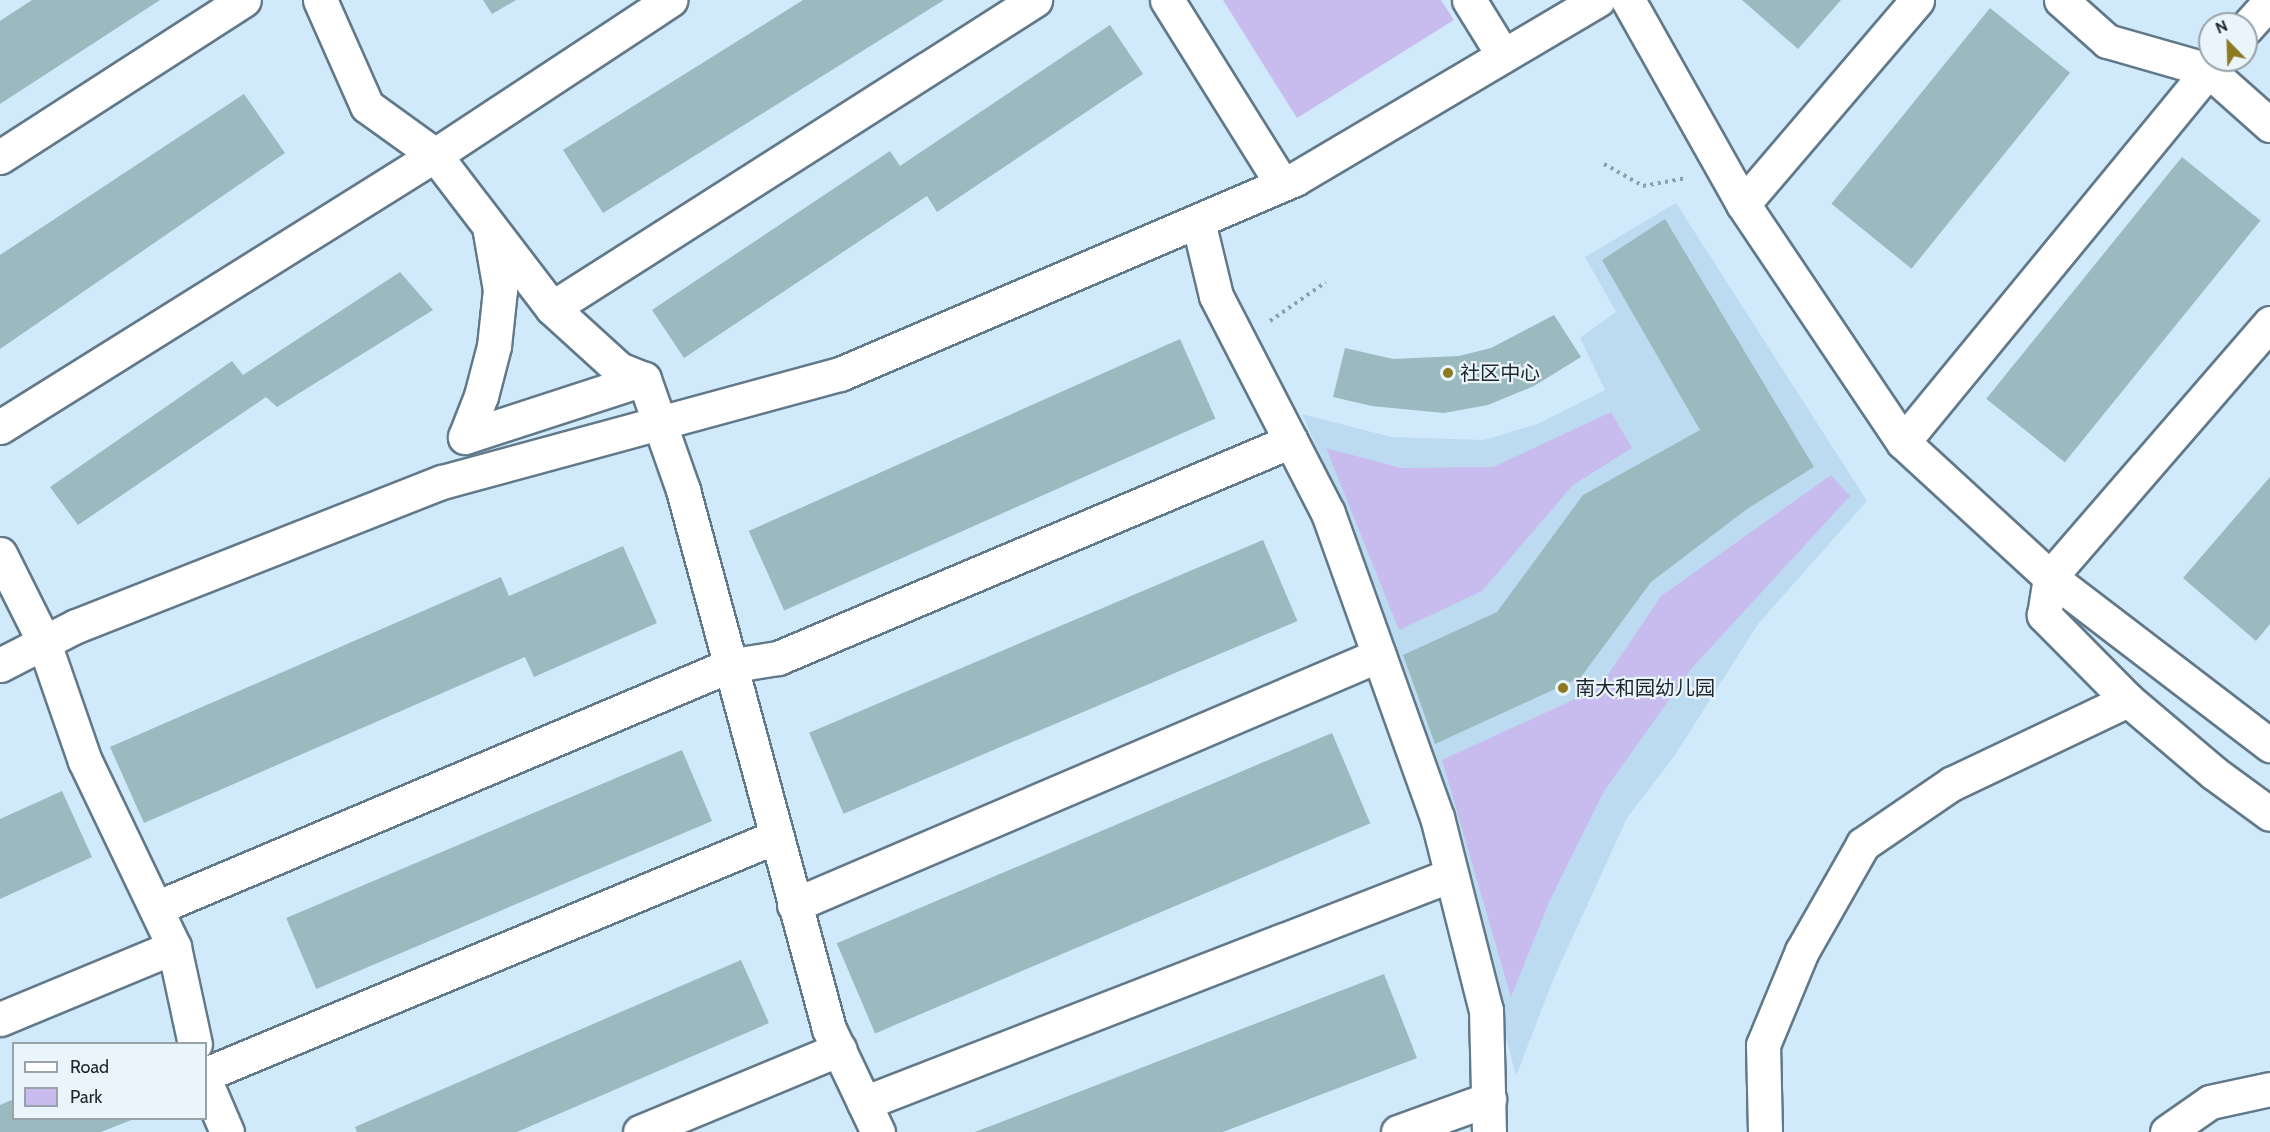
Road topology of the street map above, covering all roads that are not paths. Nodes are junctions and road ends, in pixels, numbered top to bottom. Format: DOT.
graph roads {
  1 [pos="244,0"];
  2 [pos="320,0"];
  3 [pos="670,0"];
  4 [pos="1035,0"];
  5 [pos="1167,0"];
  6 [pos="1469,0"];
  7 [pos="1598,0"];
  8 [pos="1628,0"];
  9 [pos="1917,0"];
  10 [pos="2061,0"];
  11 [pos="2270,1"];
  12 [pos="2258,14"];
  13 [pos="1503,55"];
  14 [pos="2198,62"];
  15 [pos="2207,72"];
  16 [pos="2220,72"];
  17 [pos="2270,125"];
  18 [pos="435,155"];
  19 [pos="0,157"];
  20 [pos="1282,184"];
  21 [pos="1743,204"];
  22 [pos="489,221"];
  23 [pos="1198,221"];
  24 [pos="552,308"];
  25 [pos="2270,323"];
  26 [pos="644,378"];
  27 [pos="661,422"];
  28 [pos="0,427"];
  29 [pos="1291,441"];
  30 [pos="1903,442"];
  31 [pos="0,554"];
  32 [pos="2050,577"];
  33 [pos="43,640"];
  34 [pos="1379,655"];
  35 [pos="0,665"];
  36 [pos="728,666"];
  37 [pos="2128,700"];
  38 [pos="2270,745"];
  39 [pos="2270,814"];
  40 [pos="775,837"];
  41 [pos="1451,875"];
  42 [pos="794,905"];
  43 [pos="156,908"];
  44 [pos="174,947"];
  45 [pos="0,1019"];
  46 [pos="195,1042"];
  47 [pos="839,1049"];
  48 [pos="207,1074"];
  49 [pos="207,1085"];
  50 [pos="2270,1089"];
  51 [pos="1489,1099"];
  52 [pos="871,1118"];
  53 [pos="227,1132"];
  54 [pos="640,1132"];
  55 [pos="1398,1132"];
  56 [pos="1490,1132"];
  57 [pos="1765,1132"];
  58 [pos="2167,1132"];
  1 -- 19 [label="street"];
  2 -- 18 [label="street"];
  3 -- 18 [label="street"];
  4 -- 24 [label="street"];
  5 -- 20 [label="street"];
  6 -- 13 [label="street"];
  7 -- 13 [label="street"];
  8 -- 21 [label="street"];
  9 -- 21 [label="street"];
  10 -- 14 [label="street"];
  11 -- 12 [label="street"];
  13 -- 20 [label="street"];
  15 -- 30 [label="street"];
  16 -- 17 [label="street"];
  18 -- 22 [label="street"];
  18 -- 28 [label="street"];
  20 -- 23 [label="street"];
  21 -- 30 [label="street"];
  22 -- 24 [label="street"];
  22 -- 26 [label="street"];
  23 -- 27 [label="street"];
  23 -- 29 [label="street"];
  24 -- 26 [label="street"];
  25 -- 32 [label="street"];
  26 -- 27 [label="street"];
  27 -- 33 [label="street"];
  27 -- 36 [label="street"];
  29 -- 34 [label="street"];
  29 -- 36 [label="street"];
  30 -- 32 [label="street"];
  31 -- 33 [label="street"];
  32 -- 37 [label="street"];
  32 -- 38 [label="street"];
  33 -- 35 [label="street"];
  33 -- 43 [label="street"];
  34 -- 41 [label="street"];
  34 -- 42 [label="street"];
  36 -- 40 [label="street"];
  36 -- 43 [label="street"];
  37 -- 39 [label="street"];
  37 -- 57 [label="street"];
  40 -- 42 [label="street"];
  40 -- 48 [label="street"];
  41 -- 51 [label="street"];
  41 -- 52 [label="street"];
  42 -- 47 [label="street"];
  43 -- 44 [label="street"];
  44 -- 45 [label="street"];
  44 -- 46 [label="street"];
  47 -- 52 [label="street"];
  47 -- 54 [label="street"];
  49 -- 53 [label="street"];
  50 -- 58 [label="street"];
  51 -- 55 [label="street"];
  51 -- 56 [label="street"];
}
